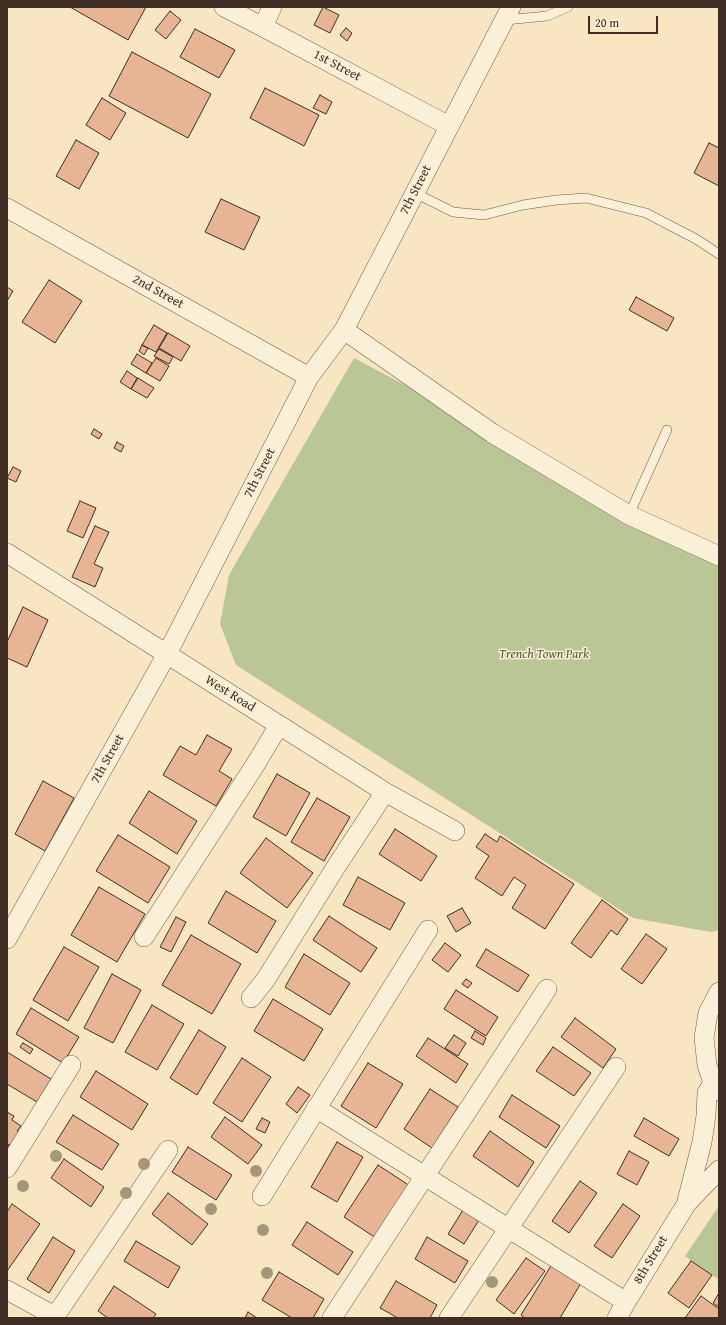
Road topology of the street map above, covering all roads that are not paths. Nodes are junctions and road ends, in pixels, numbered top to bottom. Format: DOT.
graph roads {
  1 [pos="224,7"];
  2 [pos="272,7"];
  3 [pos="568,7"];
  4 [pos="508,13"];
  5 [pos="263,26"];
  6 [pos="449,126"];
  7 [pos="415,193"];
  8 [pos="7,208"];
  9 [pos="719,254"];
  10 [pos="344,330"];
  11 [pos="309,377"];
  12 [pos="667,430"];
  13 [pos="629,515"];
  14 [pos="7,553"];
  15 [pos="719,556"];
  16 [pos="167,654"];
  17 [pos="279,725"];
  18 [pos="385,792"];
  19 [pos="455,831"];
  20 [pos="428,930"];
  21 [pos="144,937"];
  22 [pos="7,939"];
  23 [pos="547,989"];
  24 [pos="719,992"];
  25 [pos="251,998"];
  26 [pos="71,1065"];
  27 [pos="616,1067"];
  28 [pos="716,1087"];
  29 [pos="316,1108"];
  30 [pos="168,1150"];
  31 [pos="7,1168"];
  32 [pos="719,1170"];
  33 [pos="424,1176"];
  34 [pos="262,1196"];
  35 [pos="687,1203"];
  36 [pos="508,1228"];
  37 [pos="7,1290"];
  38 [pos="626,1302"];
  39 [pos="332,1318"];
  40 [pos="449,1318"];
  41 [pos="617,1318"];
  1 -- 5 [label="street, 1st Street"];
  2 -- 5 [label="street"];
  3 -- 4 [label="lane"];
  4 -- 6 [label="street, 7th Street"];
  5 -- 6 [label="street, 1st Street"];
  6 -- 7 [label="street, 7th Street"];
  7 -- 9 [label="lane"];
  7 -- 10 [label="street, 7th Street"];
  8 -- 11 [label="street, 2nd Street"];
  10 -- 11 [label="street, 7th Street"];
  10 -- 13 [label="street"];
  11 -- 16 [label="street, 7th Street"];
  12 -- 13 [label="lane"];
  13 -- 15 [label="street"];
  14 -- 16 [label="street, West Road"];
  16 -- 17 [label="street, West Road"];
  16 -- 22 [label="street, 7th Street"];
  17 -- 18 [label="street, West Road"];
  17 -- 21 [label="street"];
  18 -- 19 [label="street, West Road"];
  18 -- 25 [label="street"];
  20 -- 29 [label="street"];
  23 -- 33 [label="street"];
  24 -- 28 [label="street"];
  26 -- 31 [label="street"];
  27 -- 36 [label="street"];
  28 -- 35 [label="street"];
  29 -- 33 [label="street"];
  29 -- 34 [label="street"];
  30 -- 37 [label="street"];
  32 -- 35 [label="street"];
  33 -- 36 [label="street"];
  33 -- 39 [label="street"];
  35 -- 38 [label="street, 8th Street"];
  36 -- 38 [label="street"];
  36 -- 40 [label="street"];
  38 -- 41 [label="street, 8th Street"];
}
